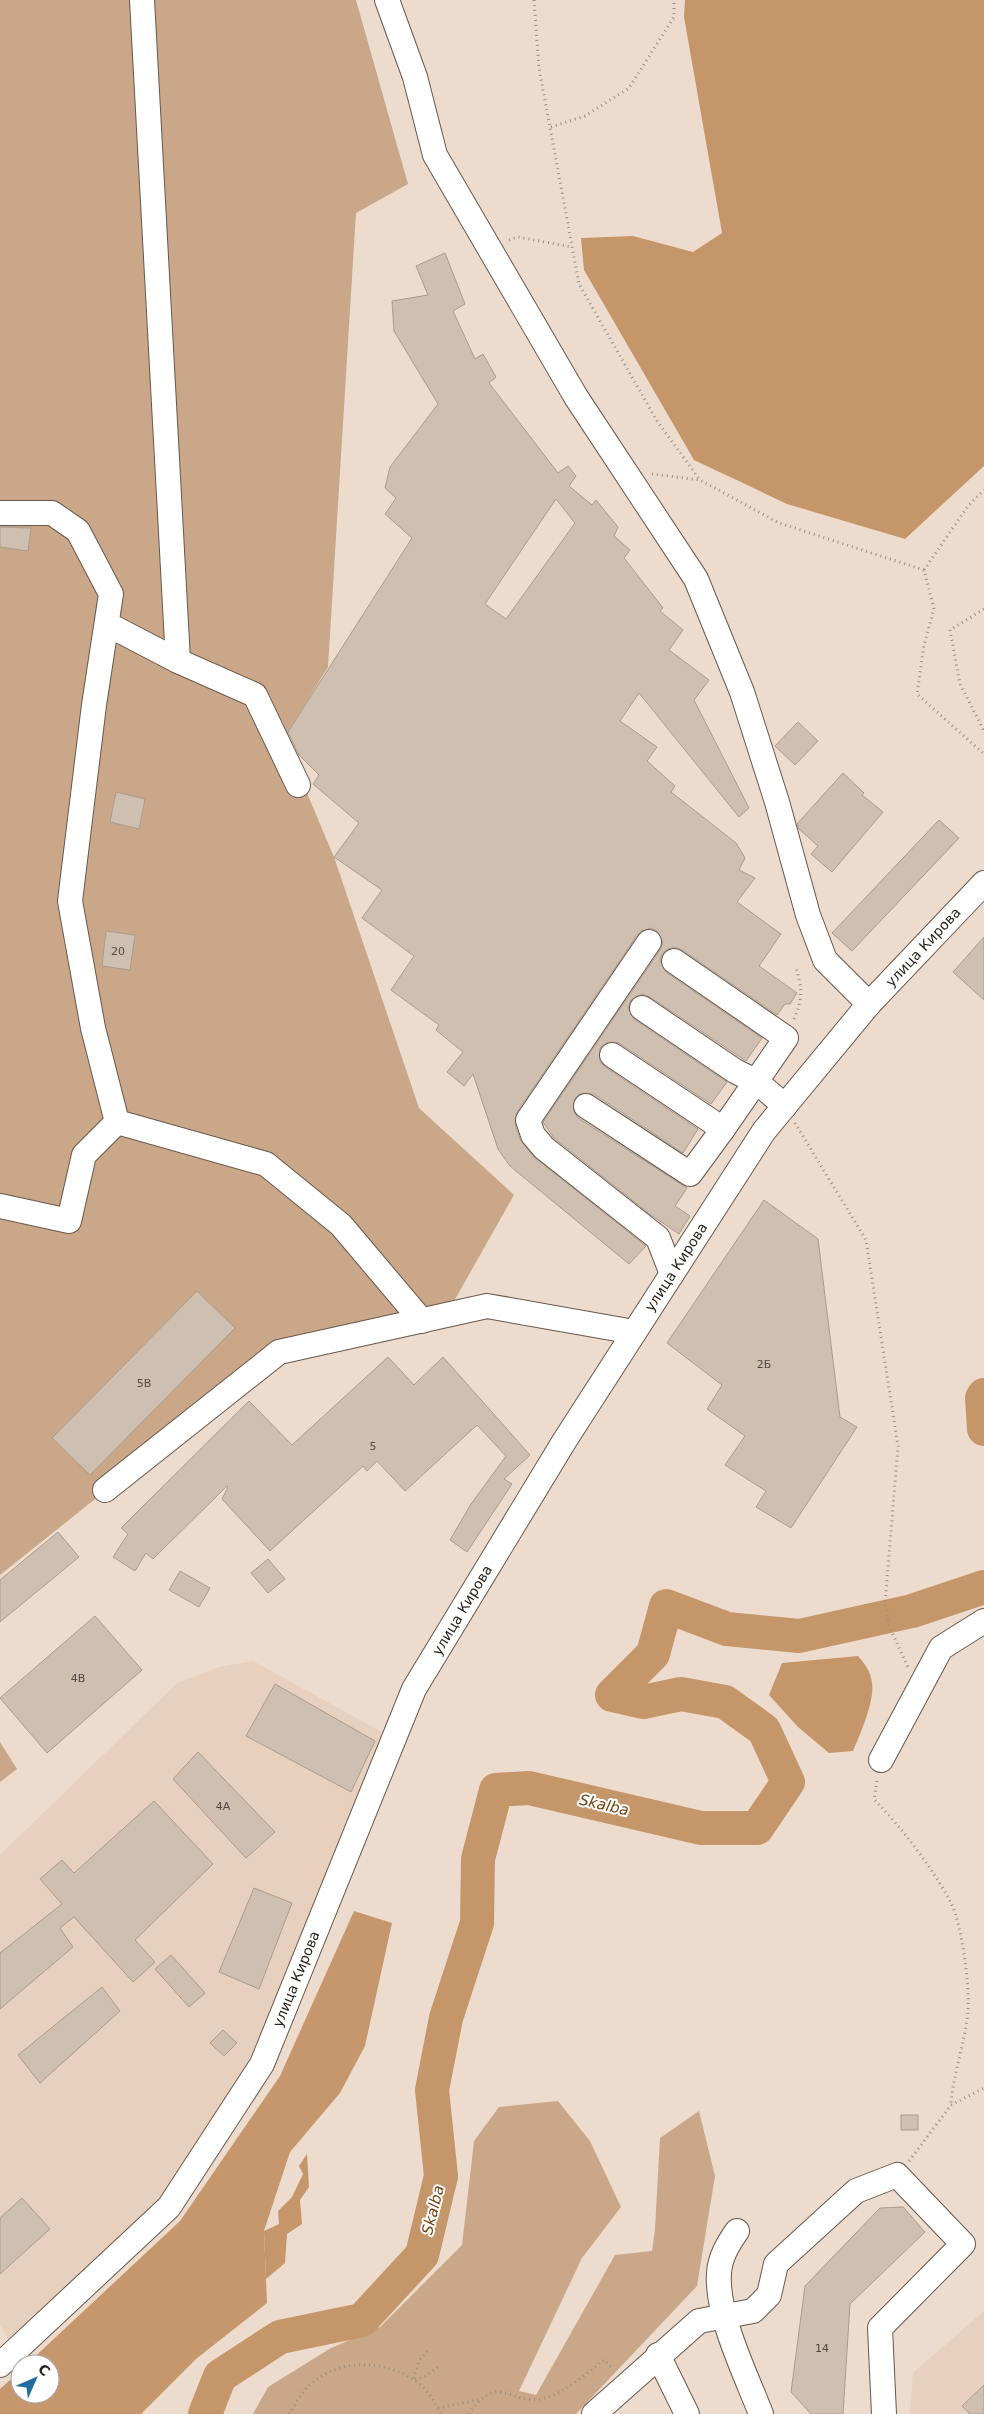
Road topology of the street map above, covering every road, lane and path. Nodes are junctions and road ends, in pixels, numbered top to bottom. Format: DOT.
graph roads {
  1 [pos="142,0"];
  2 [pos="387,0"];
  3 [pos="534,0"];
  4 [pos="674,0"];
  5 [pos="551,126"];
  6 [pos="489,246"];
  7 [pos="572,247"];
  8 [pos="622,468"];
  9 [pos="700,480"];
  10 [pos="984,490"];
  11 [pos="0,513"];
  12 [pos="924,570"];
  13 [pos="984,609"];
  14 [pos="106,624"];
  15 [pos="178,661"];
  16 [pos="984,731"];
  17 [pos="984,754"];
  18 [pos="298,785"];
  19 [pos="984,882"];
  20 [pos="649,942"];
  21 [pos="674,961"];
  22 [pos="796,967"];
  23 [pos="869,1004"];
  24 [pos="642,1008"];
  25 [pos="786,1038"];
  26 [pos="612,1055"];
  27 [pos="757,1082"];
  28 [pos="586,1106"];
  29 [pos="785,1106"];
  30 [pos="117,1122"];
  31 [pos="723,1129"];
  32 [pos="0,1206"];
  33 [pos="672,1274"];
  34 [pos="422,1321"];
  35 [pos="634,1332"];
  36 [pos="105,1490"];
  37 [pos="984,1621"];
  38 [pos="917,1688"];
  39 [pos="881,1760"];
  40 [pos="874,1799"];
  41 [pos="984,2088"];
  42 [pos="951,2105"];
  43 [pos="897,2175"];
  44 [pos="737,2231"];
  45 [pos="724,2315"];
  46 [pos="427,2351"];
  47 [pos="658,2355"];
  48 [pos="0,2365"];
  49 [pos="441,2365"];
  50 [pos="413,2380"];
  51 [pos="627,2383"];
  52 [pos="478,2400"];
  53 [pos="438,2408"];
  54 [pos="289,2414"];
  55 [pos="441,2414"];
  56 [pos="469,2414"];
  57 [pos="594,2414"];
  58 [pos="687,2414"];
  59 [pos="761,2414"];
  60 [pos="884,2414"];
  1 -- 15 [label="street"];
  2 -- 6 [label="street"];
  3 -- 5 [label="path"];
  4 -- 5 [label="path"];
  5 -- 7 [label="path"];
  6 -- 7 [label="path"];
  6 -- 8 [label="street"];
  7 -- 9 [label="path"];
  8 -- 9 [label="path"];
  8 -- 23 [label="street"];
  9 -- 12 [label="path"];
  10 -- 12 [label="path"];
  11 -- 14 [label="street"];
  12 -- 17 [label="path"];
  13 -- 16 [label="path"];
  14 -- 15 [label="street"];
  14 -- 30 [label="street"];
  15 -- 18 [label="street"];
  19 -- 23 [label="street, улица Кирова"];
  20 -- 33 [label="street"];
  21 -- 25 [label="street"];
  22 -- 25 [label="path"];
  23 -- 29 [label="street, улица Кирова"];
  24 -- 27 [label="street"];
  25 -- 27 [label="street"];
  26 -- 31 [label="street"];
  27 -- 29 [label="street"];
  27 -- 31 [label="street"];
  28 -- 31 [label="street"];
  29 -- 33 [label="street, улица Кирова"];
  29 -- 38 [label="path"];
  30 -- 32 [label="street"];
  30 -- 34 [label="street"];
  33 -- 35 [label="street, улица Кирова"];
  34 -- 35 [label="street"];
  34 -- 36 [label="street"];
  35 -- 48 [label="street, улица Кирова"];
  37 -- 38 [label="street"];
  38 -- 39 [label="street"];
  40 -- 42 [label="path"];
  41 -- 42 [label="path"];
  42 -- 43 [label="path"];
  43 -- 45 [label="street"];
  43 -- 60 [label="street"];
  44 -- 45 [label="street"];
  45 -- 47 [label="street"];
  45 -- 59 [label="street"];
  46 -- 50 [label="path"];
  47 -- 51 [label="street"];
  47 -- 58 [label="street"];
  49 -- 50 [label="path"];
  50 -- 53 [label="path"];
  50 -- 54 [label="path"];
  51 -- 52 [label="path"];
  51 -- 57 [label="street"];
  52 -- 53 [label="path"];
  52 -- 56 [label="path"];
  53 -- 55 [label="path"];
}
